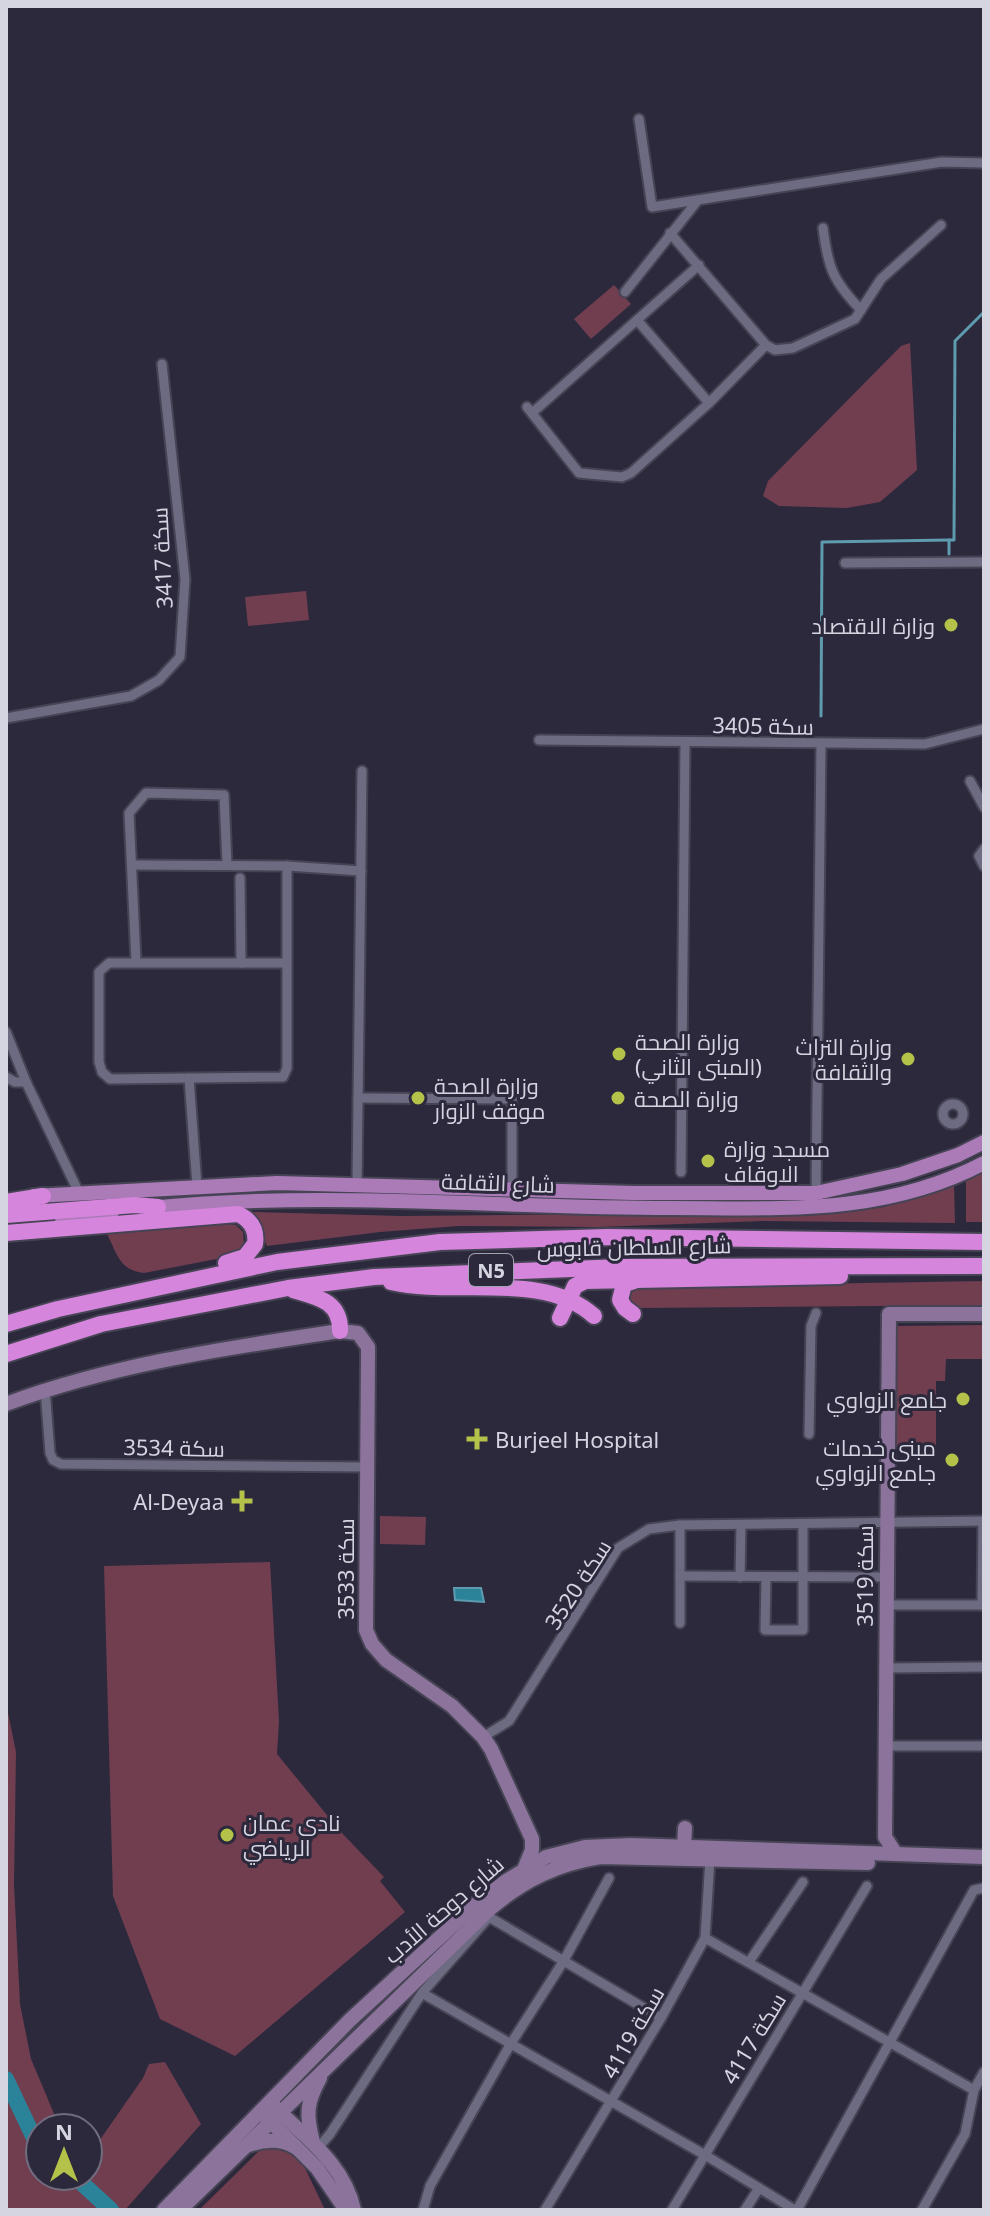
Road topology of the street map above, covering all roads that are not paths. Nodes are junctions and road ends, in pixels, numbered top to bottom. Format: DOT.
graph roads {
  1 [pos="639,119"];
  2 [pos="984,163"];
  3 [pos="698,200"];
  4 [pos="941,225"];
  5 [pos="823,228"];
  6 [pos="670,233"];
  7 [pos="699,265"];
  8 [pos="625,292"];
  9 [pos="861,310"];
  10 [pos="637,320"];
  11 [pos="766,345"];
  12 [pos="162,364"];
  13 [pos="709,403"];
  14 [pos="984,562"];
  15 [pos="845,563"];
  16 [pos="6,718"];
  17 [pos="984,729"];
  18 [pos="539,740"];
  19 [pos="685,742"];
  20 [pos="821,744"];
  21 [pos="362,771"];
  22 [pos="970,781"];
  23 [pos="984,807"];
  24 [pos="984,849"];
  25 [pos="133,865"];
  26 [pos="227,865"];
  27 [pos="287,866"];
  28 [pos="984,866"];
  29 [pos="361,871"];
  30 [pos="240,878"];
  31 [pos="136,961"];
  32 [pos="241,963"];
  33 [pos="287,963"];
  34 [pos="6,1032"];
  35 [pos="6,1077"];
  36 [pos="189,1078"];
  37 [pos="26,1082"];
  38 [pos="358,1098"];
  39 [pos="984,1142"];
  40 [pos="984,1163"];
  41 [pos="681,1172"];
  42 [pos="357,1185"];
  43 [pos="197,1186"];
  44 [pos="512,1190"];
  45 [pos="816,1193"];
  46 [pos="80,1195"];
  47 [pos="43,1196"];
  48 [pos="6,1199"];
  49 [pos="868,1202"];
  50 [pos="158,1207"];
  51 [pos="710,1208"];
  52 [pos="26,1214"];
  53 [pos="6,1215"];
  54 [pos="6,1230"];
  55 [pos="984,1242"];
  56 [pos="979,1266"];
  57 [pos="374,1277"];
  58 [pos="196,1278"];
  59 [pos="638,1280"];
  60 [pos="288,1288"];
  61 [pos="568,1297"];
  62 [pos="816,1313"];
  63 [pos="633,1314"];
  64 [pos="984,1314"];
  65 [pos="594,1316"];
  66 [pos="560,1318"];
  67 [pos="6,1324"];
  68 [pos="340,1331"];
  69 [pos="6,1354"];
  70 [pos="45,1389"];
  71 [pos="6,1404"];
  72 [pos="809,1434"];
  73 [pos="367,1467"];
  74 [pos="983,1521"];
  75 [pos="887,1522"];
  76 [pos="680,1525"];
  77 [pos="741,1525"];
  78 [pos="803,1525"];
  79 [pos="680,1576"];
  80 [pos="740,1577"];
  81 [pos="766,1577"];
  82 [pos="803,1577"];
  83 [pos="887,1577"];
  84 [pos="886,1605"];
  85 [pos="983,1605"];
  86 [pos="680,1623"];
  87 [pos="984,1667"];
  88 [pos="886,1668"];
  89 [pos="483,1737"];
  90 [pos="886,1746"];
  91 [pos="984,1746"];
  92 [pos="685,1828"];
  93 [pos="885,1837"];
  94 [pos="532,1839"];
  95 [pos="684,1847"];
  96 [pos="566,1851"];
  97 [pos="871,1853"];
  98 [pos="896,1854"];
  99 [pos="984,1857"];
  100 [pos="710,1859"];
  101 [pos="984,1865"];
  102 [pos="525,1867"];
  103 [pos="609,1878"];
  104 [pos="803,1882"];
  105 [pos="867,1886"];
  106 [pos="979,1889"];
  107 [pos="705,1938"];
  108 [pos="563,1962"];
  109 [pos="749,1962"];
  110 [pos="802,1991"];
  111 [pos="422,1993"];
  112 [pos="661,2018"];
  113 [pos="888,2041"];
  114 [pos="510,2045"];
  115 [pos="327,2064"];
  116 [pos="984,2072"];
  117 [pos="974,2090"];
  118 [pos="611,2103"];
  119 [pos="271,2112"];
  120 [pos="245,2146"];
  121 [pos="311,2147"];
  122 [pos="705,2155"];
  123 [pos="759,2188"];
  124 [pos="164,2210"];
  125 [pos="180,2210"];
  126 [pos="346,2210"];
  127 [pos="354,2210"];
  128 [pos="423,2210"];
  129 [pos="545,2210"];
  130 [pos="672,2210"];
  131 [pos="745,2210"];
  132 [pos="796,2210"];
  133 [pos="922,2210"];
  1 -- 3 [label="street"];
  2 -- 3 [label="street"];
  3 -- 6 [label="street"];
  4 -- 9 [label="street"];
  5 -- 9 [label="street"];
  6 -- 7 [label="street"];
  6 -- 8 [label="street"];
  7 -- 10 [label="street"];
  7 -- 11 [label="street"];
  9 -- 11 [label="street"];
  10 -- 13 [label="street"];
  10 -- 13 [label="street"];
  11 -- 13 [label="street"];
  12 -- 16 [label="street, سكة 3417"];
  14 -- 15 [label="street"];
  17 -- 20 [label="street, سكة 3405"];
  18 -- 19 [label="street, سكة 3405"];
  19 -- 20 [label="street, سكة 3405"];
  19 -- 41 [label="street"];
  20 -- 45 [label="street"];
  21 -- 29 [label="street"];
  22 -- 23 [label="street"];
  24 -- 28 [label="street"];
  25 -- 26 [label="street"];
  25 -- 26 [label="street"];
  25 -- 31 [label="street"];
  26 -- 27 [label="street"];
  27 -- 29 [label="street"];
  27 -- 33 [label="street"];
  29 -- 38 [label="street"];
  30 -- 32 [label="street"];
  31 -- 32 [label="street"];
  31 -- 36 [label="street"];
  32 -- 33 [label="street"];
  33 -- 36 [label="street"];
  34 -- 37 [label="street"];
  35 -- 37 [label="street"];
  36 -- 43 [label="street"];
  37 -- 46 [label="street"];
  38 -- 42 [label="street"];
  38 -- 44 [label="street"];
  39 -- 45 [label="main road, شارع الثقافة"];
  40 -- 49 [label="main road, شارع الثقافة"];
  42 -- 43 [label="main road, شارع الثقافة"];
  42 -- 44 [label="main road, شارع الثقافة"];
  43 -- 46 [label="main road, شارع الثقافة"];
  44 -- 45 [label="main road, شارع الثقافة"];
  45 -- 49 [label="main road"];
  45 -- 51 [label="main road"];
  46 -- 47 [label="main road, شارع الثقافة"];
  46 -- 52 [label="highway"];
  47 -- 48 [label="highway"];
  49 -- 51 [label="main road, شارع الثقافة"];
  50 -- 51 [label="main road, شارع الثقافة"];
  50 -- 52 [label="highway"];
  50 -- 54 [label="main road, شارع الثقافة"];
  52 -- 53 [label="highway"];
  54 -- 58 [label="highway"];
  55 -- 58 [label="highway, شارع السلطان قابوس / N5"];
  56 -- 57 [label="highway, شارع السلطان قابوس / N5"];
  56 -- 59 [label="highway"];
  57 -- 60 [label="highway, شارع السلطان قابوس / N5"];
  57 -- 61 [label="highway"];
  58 -- 67 [label="highway, شارع السلطان قابوس / N5"];
  59 -- 61 [label="highway"];
  59 -- 63 [label="highway"];
  60 -- 68 [label="highway"];
  60 -- 69 [label="highway, شارع السلطان قابوس / N5"];
  61 -- 65 [label="highway"];
  61 -- 66 [label="highway"];
  62 -- 72 [label="street"];
  64 -- 75 [label="main road, سكة 3519"];
  68 -- 70 [label="main road"];
  68 -- 73 [label="main road, سكة 3533"];
  70 -- 71 [label="main road"];
  70 -- 73 [label="street, سكة 3534"];
  73 -- 89 [label="main road, سكة 3533"];
  74 -- 75 [label="street, سكة 3520"];
  74 -- 85 [label="street"];
  75 -- 78 [label="street, سكة 3520"];
  75 -- 83 [label="main road, سكة 3519"];
  76 -- 77 [label="street, سكة 3520"];
  76 -- 79 [label="street"];
  76 -- 89 [label="street, سكة 3520"];
  77 -- 78 [label="street, سكة 3520"];
  77 -- 80 [label="street"];
  78 -- 82 [label="street"];
  79 -- 80 [label="street"];
  79 -- 86 [label="street"];
  80 -- 81 [label="street"];
  81 -- 82 [label="street"];
  81 -- 82 [label="street"];
  82 -- 83 [label="street"];
  83 -- 84 [label="main road, سكة 3519"];
  84 -- 85 [label="street"];
  84 -- 88 [label="main road, سكة 3519"];
  87 -- 88 [label="street"];
  88 -- 90 [label="main road, سكة 3519"];
  89 -- 94 [label="main road, سكة 3533"];
  90 -- 91 [label="street"];
  90 -- 93 [label="main road, سكة 3519"];
  92 -- 95 [label="main road"];
  93 -- 97 [label="main road"];
  93 -- 98 [label="main road"];
  94 -- 96 [label="main road"];
  94 -- 102 [label="main road"];
  95 -- 96 [label="main road, شارع دوحة الأدب"];
  95 -- 97 [label="main road, شارع دوحة الأدب"];
  96 -- 102 [label="main road, شارع دوحة الأدب"];
  97 -- 98 [label="main road, شارع دوحة الأدب"];
  98 -- 99 [label="main road, شارع دوحة الأدب"];
  100 -- 101 [label="main road, شارع دوحة الأدب"];
  100 -- 107 [label="street, سكة 4119"];
  100 -- 115 [label="main road, شارع دوحة الأدب"];
  102 -- 119 [label="main road, شارع دوحة الأدب"];
  103 -- 108 [label="street"];
  104 -- 109 [label="street"];
  105 -- 110 [label="street, سكة 4117"];
  106 -- 113 [label="street"];
  107 -- 109 [label="street"];
  107 -- 112 [label="street, سكة 4119"];
  108 -- 111 [label="street"];
  108 -- 112 [label="street"];
  108 -- 114 [label="street"];
  109 -- 110 [label="street"];
  110 -- 113 [label="street"];
  110 -- 122 [label="street, سكة 4117"];
  111 -- 114 [label="street"];
  111 -- 121 [label="street"];
  112 -- 118 [label="street, سكة 4119"];
  113 -- 117 [label="street"];
  113 -- 132 [label="street"];
  114 -- 118 [label="street"];
  114 -- 128 [label="street"];
  115 -- 119 [label="main road, شارع دوحة الأدب"];
  115 -- 121 [label="main road"];
  116 -- 117 [label="street"];
  117 -- 133 [label="street"];
  118 -- 122 [label="street"];
  118 -- 129 [label="street, سكة 4119"];
  119 -- 120 [label="main road, شارع دوحة الأدب"];
  119 -- 121 [label="main road"];
  119 -- 124 [label="main road, شارع دوحة الأدب"];
  120 -- 121 [label="main road"];
  120 -- 125 [label="main road, شارع دوحة الأدب"];
  121 -- 126 [label="main road"];
  121 -- 127 [label="main road"];
  122 -- 123 [label="street"];
  122 -- 130 [label="street, سكة 4117"];
  123 -- 131 [label="street"];
  123 -- 132 [label="street"];
}
